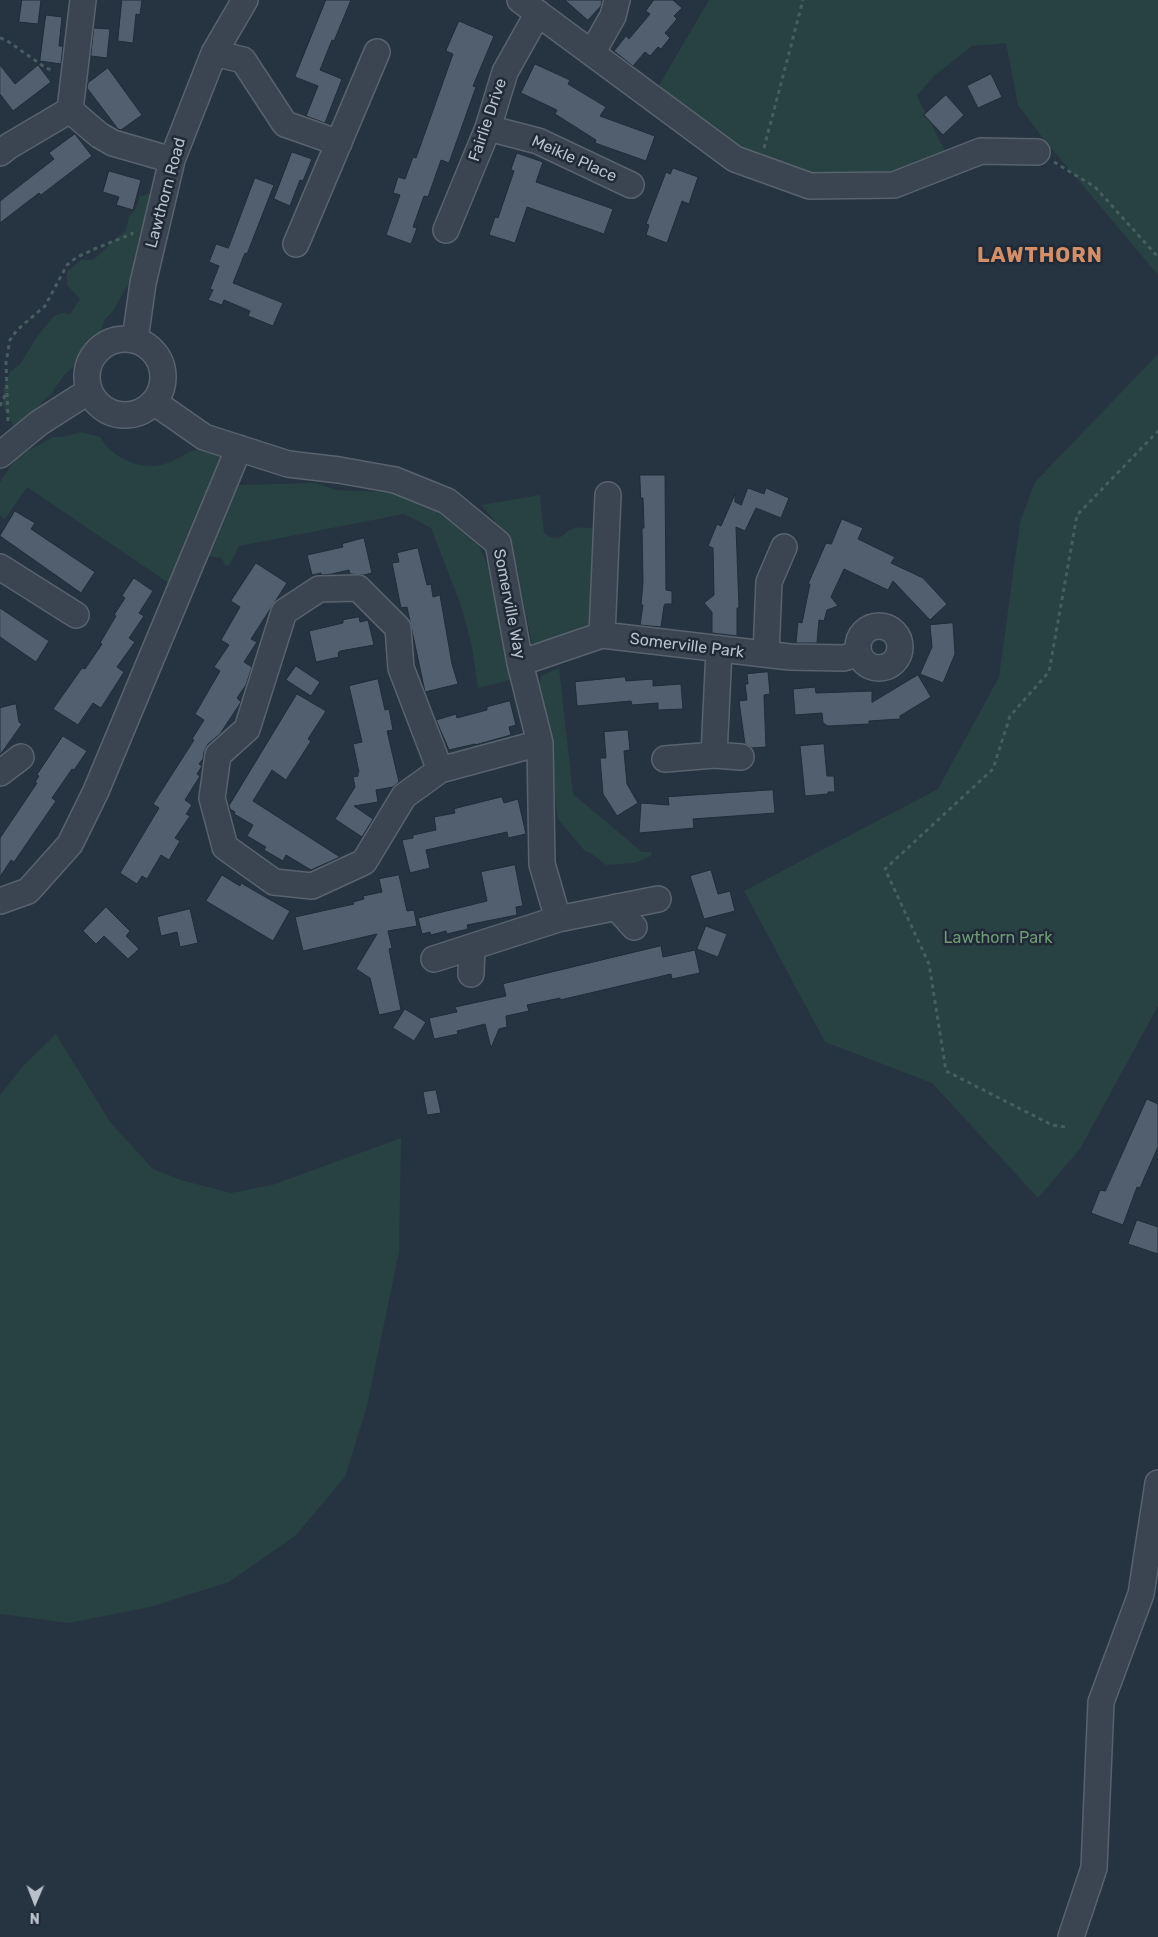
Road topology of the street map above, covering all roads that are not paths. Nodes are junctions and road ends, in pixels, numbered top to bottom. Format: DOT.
graph roads {
  1 [pos="83,0"];
  2 [pos="246,0"];
  3 [pos="617,0"];
  4 [pos="529,7"];
  5 [pos="377,52"];
  6 [pos="214,53"];
  7 [pos="592,53"];
  8 [pos="70,110"];
  9 [pos="488,128"];
  10 [pos="339,143"];
  11 [pos="1037,152"];
  12 [pos="0,153"];
  13 [pos="172,160"];
  14 [pos="631,185"];
  15 [pos="446,230"];
  16 [pos="296,244"];
  17 [pos="135,340"];
  18 [pos="89,391"];
  19 [pos="154,402"];
  20 [pos="239,448"];
  21 [pos="0,455"];
  22 [pos="608,495"];
  23 [pos="784,546"];
  24 [pos="0,567"];
  25 [pos="76,615"];
  26 [pos="602,636"];
  27 [pos="719,650"];
  28 [pos="859,653"];
  29 [pos="766,654"];
  30 [pos="520,663"];
  31 [pos="540,743"];
  32 [pos="714,755"];
  33 [pos="21,757"];
  34 [pos="741,757"];
  35 [pos="665,759"];
  36 [pos="440,770"];
  37 [pos="0,773"];
  38 [pos="658,899"];
  39 [pos="0,901"];
  40 [pos="616,907"];
  41 [pos="558,919"];
  42 [pos="634,927"];
  43 [pos="472,947"];
  44 [pos="434,959"];
  45 [pos="471,974"];
  46 [pos="1158,1483"];
  47 [pos="1071,1937"];
  1 -- 8 [label="street"];
  2 -- 6 [label="street, Lawthorn Road"];
  3 -- 7 [label="street"];
  4 -- 7 [label="street"];
  4 -- 9 [label="street, Fairlie Drive"];
  5 -- 10 [label="street"];
  6 -- 10 [label="street"];
  6 -- 13 [label="street, Lawthorn Road"];
  7 -- 11 [label="street"];
  8 -- 12 [label="street"];
  8 -- 13 [label="street"];
  9 -- 14 [label="street, Meikle Place"];
  9 -- 15 [label="street, Fairlie Drive"];
  10 -- 16 [label="street"];
  13 -- 17 [label="street, Lawthorn Road"];
  17 -- 18 [label="street"];
  17 -- 19 [label="street"];
  18 -- 19 [label="street"];
  18 -- 21 [label="street"];
  19 -- 20 [label="street, Somerville Way"];
  20 -- 30 [label="street, Somerville Way"];
  20 -- 39 [label="street"];
  22 -- 26 [label="street"];
  23 -- 29 [label="street"];
  24 -- 25 [label="street"];
  26 -- 27 [label="street, Somerville Park"];
  26 -- 30 [label="street, Somerville Park"];
  27 -- 29 [label="street, Somerville Park"];
  27 -- 32 [label="street"];
  28 -- 29 [label="street, Somerville Park"];
  30 -- 31 [label="street, Somerville Way"];
  31 -- 36 [label="street"];
  31 -- 41 [label="street, Somerville Way"];
  32 -- 34 [label="street"];
  32 -- 35 [label="street"];
  33 -- 37 [label="street"];
  36 -- 36 [label="street"];
  38 -- 40 [label="street"];
  40 -- 41 [label="street"];
  40 -- 42 [label="street"];
  41 -- 43 [label="street"];
  43 -- 44 [label="street"];
  43 -- 45 [label="street"];
  46 -- 47 [label="street"];
}
